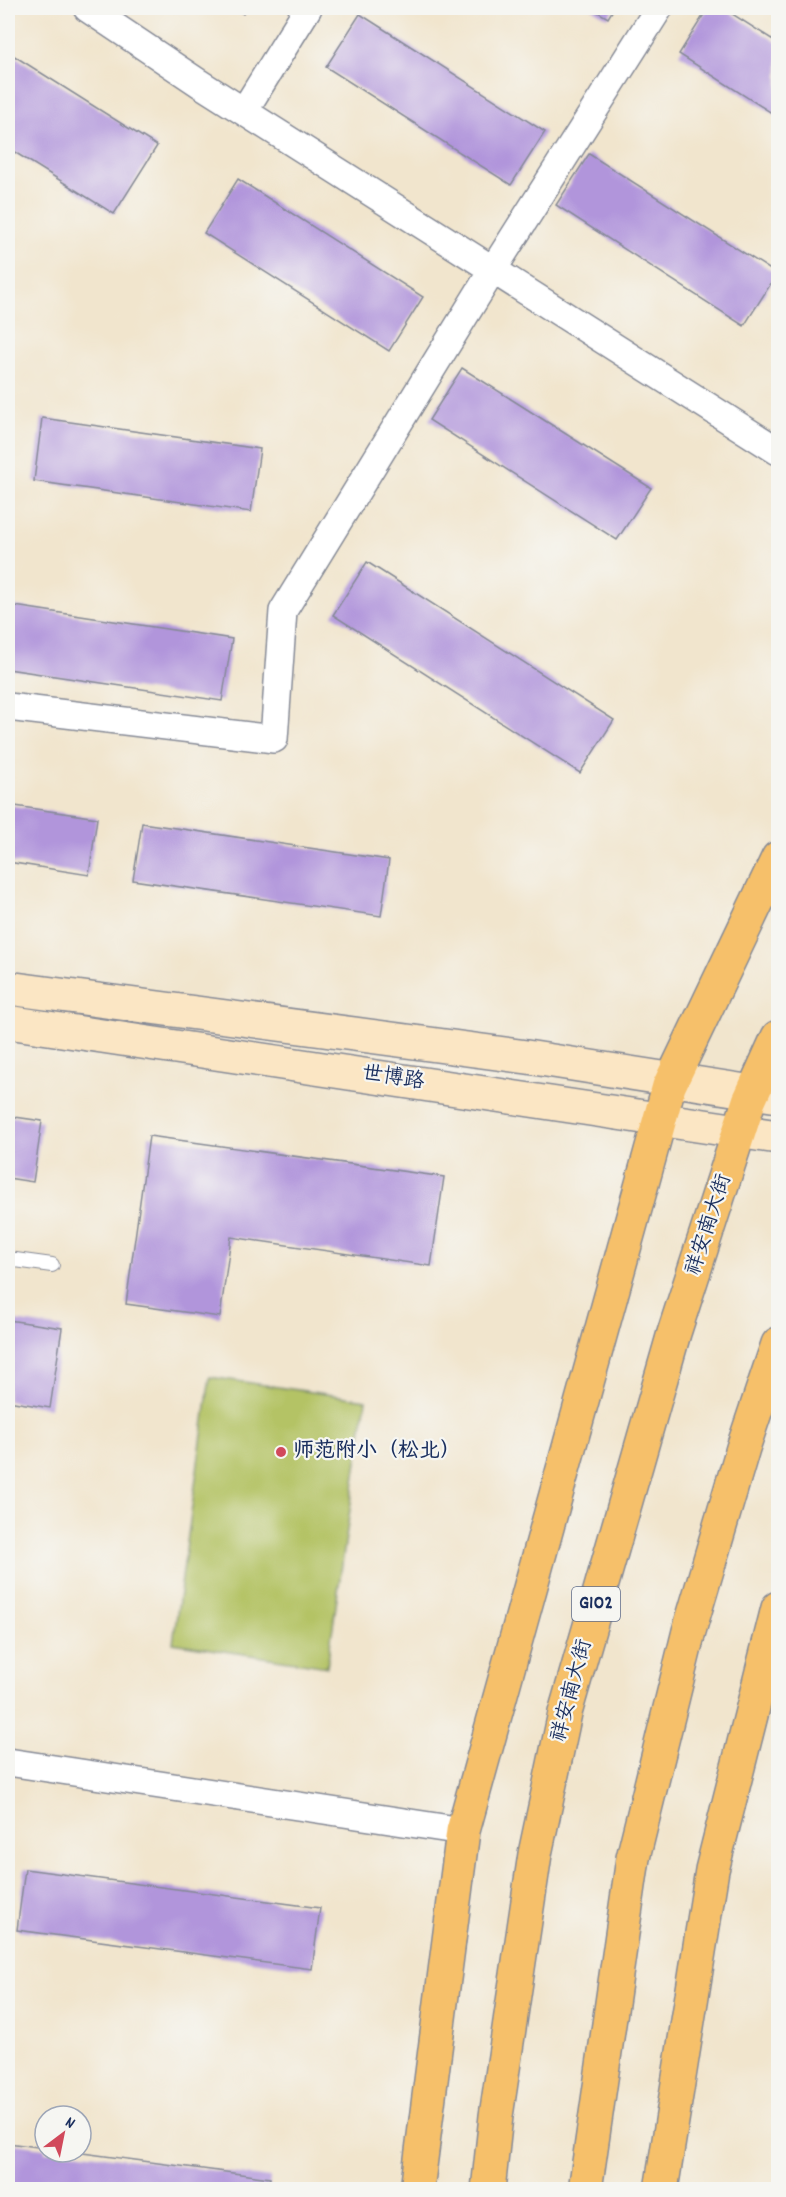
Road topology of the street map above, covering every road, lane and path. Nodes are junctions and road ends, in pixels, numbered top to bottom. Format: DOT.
graph roads {
  1 [pos="87,8"];
  2 [pos="308,8"];
  3 [pos="659,8"];
  4 [pos="244,111"];
  5 [pos="494,268"];
  6 [pos="778,450"];
  7 [pos="8,707"];
  8 [pos="778,858"];
  9 [pos="8,988"];
  10 [pos="8,1022"];
  11 [pos="778,1037"];
  12 [pos="672,1080"];
  13 [pos="766,1095"];
  14 [pos="660,1120"];
  15 [pos="740,1132"];
  16 [pos="778,1137"];
  17 [pos="8,1258"];
  18 [pos="52,1266"];
  19 [pos="778,1344"];
  20 [pos="778,1608"];
  21 [pos="8,1762"];
  22 [pos="464,1831"];
  23 [pos="417,2190"];
  24 [pos="488,2190"];
  25 [pos="585,2190"];
  26 [pos="661,2190"];
  1 -- 4 [label="street"];
  2 -- 4 [label="street"];
  3 -- 5 [label="street"];
  4 -- 5 [label="street"];
  5 -- 6 [label="street"];
  5 -- 7 [label="street"];
  8 -- 12 [label="highway"];
  9 -- 12 [label="main road, 世博路"];
  10 -- 14 [label="main road, 世博路"];
  11 -- 13 [label="highway, 祥安南大街 / G102"];
  12 -- 13 [label="main road, 世博路"];
  12 -- 14 [label="highway"];
  13 -- 15 [label="highway, 祥安南大街 / G102"];
  14 -- 15 [label="main road, 世博路"];
  14 -- 22 [label="highway"];
  15 -- 16 [label="main road, 世博路"];
  15 -- 24 [label="highway, 祥安南大街 / G102"];
  17 -- 18 [label="lane"];
  19 -- 25 [label="highway"];
  20 -- 26 [label="highway"];
  21 -- 22 [label="street"];
  22 -- 23 [label="highway"];
}
